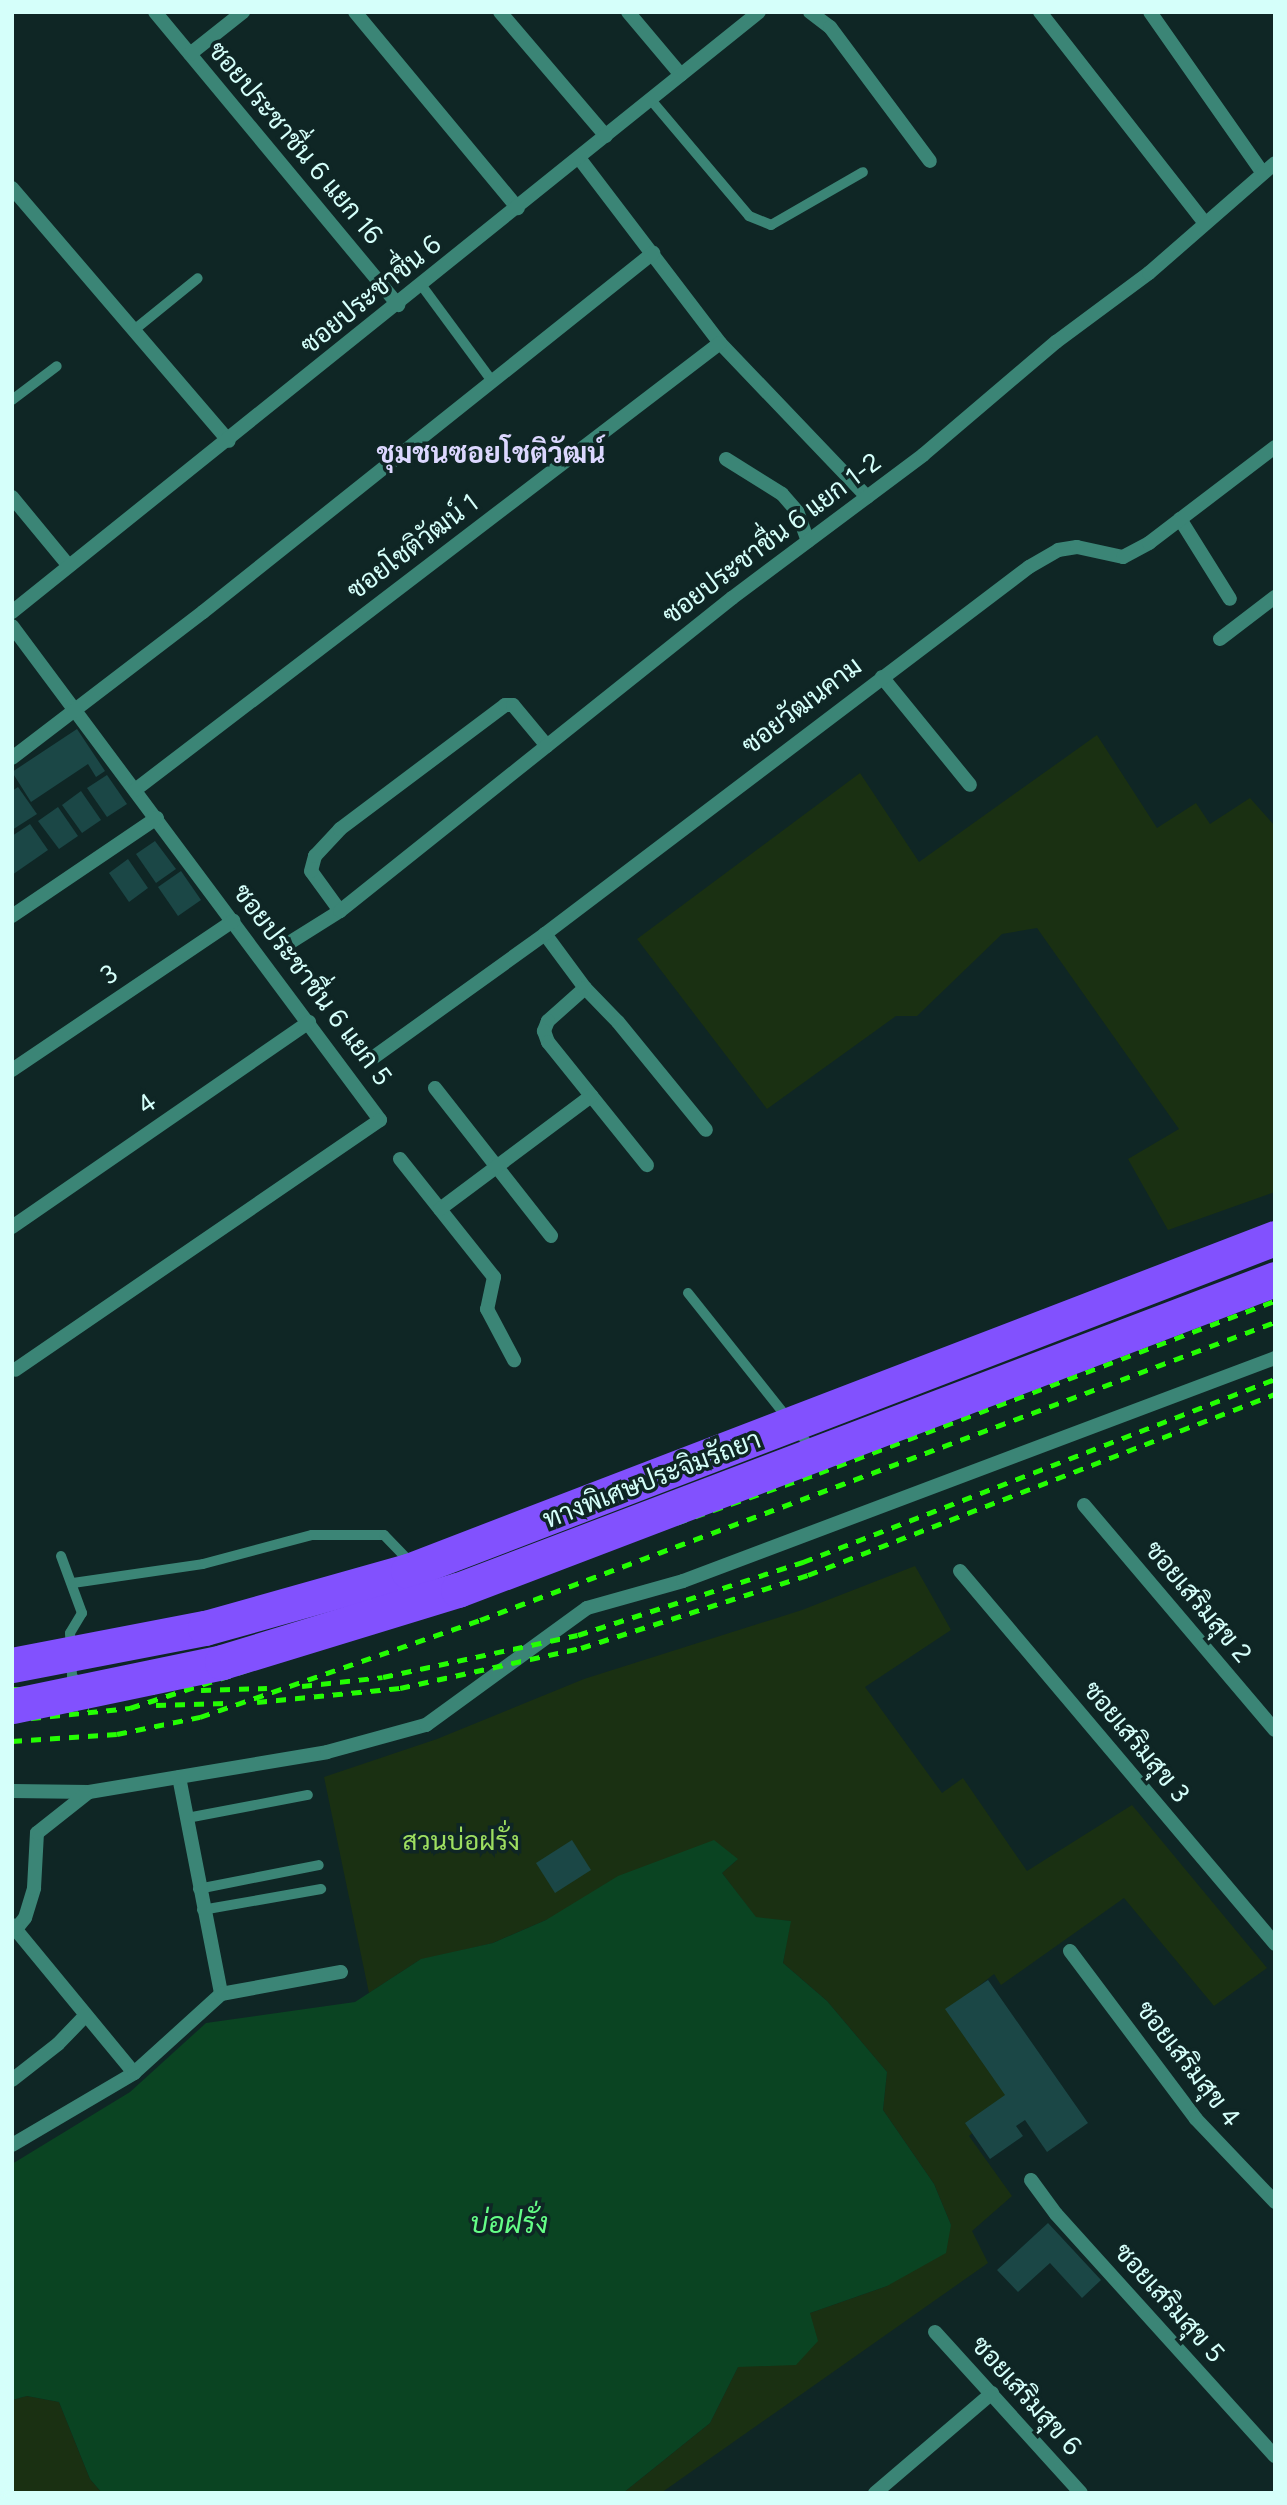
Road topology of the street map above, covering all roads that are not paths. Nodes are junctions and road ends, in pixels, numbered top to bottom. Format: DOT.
graph roads {
  1 [pos="155,12"];
  2 [pos="243,12"];
  3 [pos="355,12"];
  4 [pos="500,12"];
  5 [pos="628,12"];
  6 [pos="759,12"];
  7 [pos="810,12"];
  8 [pos="1040,12"];
  9 [pos="1150,12"];
  10 [pos="190,54"];
  11 [pos="681,75"];
  12 [pos="652,100"];
  13 [pos="606,136"];
  14 [pos="579,158"];
  15 [pos="930,161"];
  16 [pos="1275,163"];
  17 [pos="863,172"];
  18 [pos="1262,172"];
  19 [pos="12,188"];
  20 [pos="518,208"];
  21 [pos="1204,222"];
  22 [pos="653,253"];
  23 [pos="198,278"];
  24 [pos="422,286"];
  25 [pos="398,305"];
  26 [pos="134,330"];
  27 [pos="720,344"];
  28 [pos="57,366"];
  29 [pos="492,381"];
  30 [pos="12,400"];
  31 [pos="229,441"];
  32 [pos="1275,447"];
  33 [pos="726,459"];
  34 [pos="12,497"];
  35 [pos="867,497"];
  36 [pos="1180,519"];
  37 [pos="808,541"];
  38 [pos="68,565"];
  39 [pos="1275,597"];
  40 [pos="1230,599"];
  41 [pos="12,612"];
  42 [pos="12,626"];
  43 [pos="1220,639"];
  44 [pos="882,677"];
  45 [pos="75,710"];
  46 [pos="547,746"];
  47 [pos="12,758"];
  48 [pos="970,785"];
  49 [pos="135,790"];
  50 [pos="157,818"];
  51 [pos="340,911"];
  52 [pos="12,916"];
  53 [pos="233,921"];
  54 [pos="545,934"];
  55 [pos="289,943"];
  56 [pos="585,988"];
  57 [pos="309,1022"];
  58 [pos="374,1057"];
  59 [pos="12,1070"];
  60 [pos="435,1088"];
  61 [pos="591,1096"];
  62 [pos="706,1130"];
  63 [pos="400,1159"];
  64 [pos="647,1165"];
  65 [pos="497,1167"];
  66 [pos="440,1209"];
  67 [pos="12,1227"];
  68 [pos="551,1237"];
  69 [pos="1275,1238"];
  70 [pos="1275,1277"];
  71 [pos="688,1293"];
  72 [pos="1275,1358"];
  73 [pos="514,1360"];
  74 [pos="15,1370"];
  75 [pos="819,1458"];
  76 [pos="1084,1505"];
  77 [pos="671,1523"];
  78 [pos="621,1542"];
  79 [pos="61,1556"];
  80 [pos="960,1571"];
  81 [pos="421,1574"];
  82 [pos="73,1583"];
  83 [pos="430,1584"];
  84 [pos="447,1604"];
  85 [pos="12,1665"];
  86 [pos="12,1706"];
  87 [pos="1275,1730"];
  88 [pos="179,1777"];
  89 [pos="12,1791"];
  90 [pos="89,1792"];
  91 [pos="308,1795"];
  92 [pos="187,1818"];
  93 [pos="319,1865"];
  94 [pos="198,1889"];
  95 [pos="321,1889"];
  96 [pos="202,1910"];
  97 [pos="14,1927"];
  98 [pos="1275,1944"];
  99 [pos="1070,1951"];
  100 [pos="341,1972"];
  101 [pos="221,1994"];
  102 [pos="85,2016"];
  103 [pos="134,2073"];
  104 [pos="12,2080"];
  105 [pos="12,2145"];
  106 [pos="1031,2180"];
  107 [pos="1275,2202"];
  108 [pos="935,2332"];
  109 [pos="992,2393"];
  110 [pos="1275,2456"];
  111 [pos="875,2493"];
  112 [pos="1081,2493"];
  1 -- 10 [label="street, ซอยประชาชื่น 6 แยก 16"];
  2 -- 10 [label="street"];
  3 -- 20 [label="street"];
  4 -- 13 [label="street"];
  5 -- 11 [label="street"];
  6 -- 11 [label="street, ซอยประชาชื่น 6"];
  7 -- 15 [label="street"];
  8 -- 21 [label="street"];
  9 -- 18 [label="street"];
  10 -- 25 [label="street, ซอยประชาชื่น 6 แยก 16"];
  11 -- 12 [label="street, ซอยประชาชื่น 6"];
  12 -- 13 [label="street, ซอยประชาชื่น 6"];
  12 -- 17 [label="lane"];
  13 -- 14 [label="street, ซอยประชาชื่น 6"];
  14 -- 20 [label="street, ซอยประชาชื่น 6"];
  14 -- 22 [label="street"];
  16 -- 18 [label="street, ซอยประชาชื่น 6 แยก 1-2"];
  18 -- 21 [label="street, ซอยประชาชื่น 6 แยก 1-2"];
  19 -- 26 [label="street"];
  20 -- 24 [label="street, ซอยประชาชื่น 6"];
  21 -- 35 [label="street, ซอยประชาชื่น 6 แยก 1-2"];
  22 -- 27 [label="street"];
  22 -- 29 [label="street"];
  23 -- 26 [label="lane"];
  24 -- 25 [label="street, ซอยประชาชื่น 6"];
  24 -- 29 [label="lane"];
  25 -- 31 [label="street, ซอยประชาชื่น 6"];
  26 -- 31 [label="street"];
  27 -- 35 [label="street"];
  27 -- 49 [label="street, ซอยโชติวัฒน์ 1"];
  28 -- 30 [label="lane"];
  29 -- 45 [label="street"];
  31 -- 38 [label="street, ซอยประชาชื่น 6"];
  32 -- 36 [label="street, ซอยวัฒนคาม"];
  33 -- 37 [label="street"];
  34 -- 38 [label="street"];
  35 -- 37 [label="street, ซอยประชาชื่น 6 แยก 1-2"];
  36 -- 40 [label="street"];
  36 -- 44 [label="street, ซอยวัฒนคาม"];
  37 -- 46 [label="street, ซอยประชาชื่น 6 แยก 1-2"];
  38 -- 41 [label="street, ซอยประชาชื่น 6"];
  39 -- 43 [label="street"];
  42 -- 45 [label="street, ซอยประชาชื่น 6 แยก 5"];
  44 -- 48 [label="street"];
  44 -- 54 [label="street, ซอยวัฒนคาม"];
  45 -- 47 [label="street"];
  45 -- 49 [label="street, ซอยประชาชื่น 6 แยก 5"];
  46 -- 51 [label="street, ซอยประชาชื่น 6 แยก 1-2"];
  46 -- 51 [label="street"];
  49 -- 50 [label="street, ซอยประชาชื่น 6 แยก 5"];
  50 -- 52 [label="street"];
  50 -- 53 [label="street, ซอยประชาชื่น 6 แยก 5"];
  51 -- 55 [label="street, ซอยประชาชื่น 6 แยก 1-2"];
  53 -- 57 [label="street, ซอยประชาชื่น 6 แยก 5"];
  53 -- 59 [label="street, 3"];
  54 -- 56 [label="street"];
  54 -- 58 [label="street, ซอยวัฒนคาม"];
  56 -- 61 [label="street"];
  56 -- 62 [label="street"];
  57 -- 67 [label="street, 4"];
  57 -- 74 [label="street, ซอยประชาชื่น 6 แยก 5"];
  60 -- 65 [label="street"];
  61 -- 64 [label="street"];
  61 -- 65 [label="street"];
  63 -- 66 [label="street"];
  65 -- 66 [label="street"];
  65 -- 68 [label="street"];
  66 -- 73 [label="street"];
  69 -- 85 [label="highway, ทางพิเศษประจิมรัถยา, bridge"];
  70 -- 75 [label="lane"];
  70 -- 86 [label="highway, ทางพิเศษประจิมรัถยา, bridge"];
  71 -- 75 [label="lane"];
  72 -- 88 [label="street"];
  75 -- 77 [label="lane"];
  76 -- 87 [label="street, ซอยเสริมสุข 2"];
  78 -- 84 [label="lane"];
  79 -- 82 [label="lane"];
  80 -- 98 [label="street, ซอยเสริมสุข 3"];
  81 -- 82 [label="lane"];
  82 -- 84 [label="lane"];
  83 -- 84 [label="lane"];
  88 -- 90 [label="street"];
  88 -- 92 [label="street"];
  89 -- 90 [label="street"];
  90 -- 97 [label="street"];
  91 -- 92 [label="lane"];
  92 -- 94 [label="street"];
  93 -- 94 [label="lane"];
  94 -- 96 [label="street"];
  95 -- 96 [label="lane"];
  96 -- 101 [label="street"];
  97 -- 102 [label="street"];
  99 -- 107 [label="street, ซอยเสริมสุข 4"];
  100 -- 101 [label="street"];
  101 -- 103 [label="street"];
  102 -- 103 [label="street"];
  102 -- 104 [label="street"];
  103 -- 105 [label="street"];
  106 -- 110 [label="street, ซอยเสริมสุข 5"];
  108 -- 109 [label="street, ซอยเสริมสุข 6"];
  109 -- 111 [label="street"];
  109 -- 112 [label="street, ซอยเสริมสุข 6"];
}
